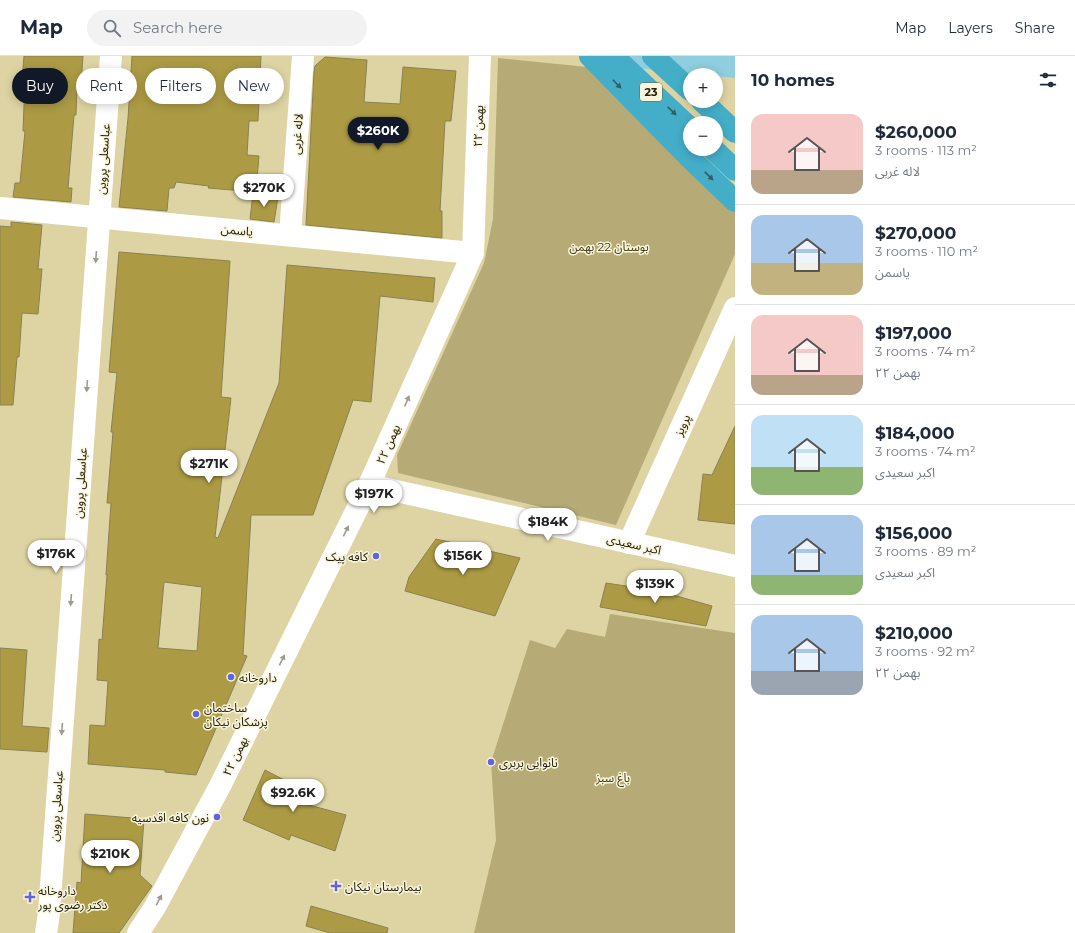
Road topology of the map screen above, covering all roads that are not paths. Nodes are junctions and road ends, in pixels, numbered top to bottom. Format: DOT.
graph roads {
  1 [pos="111,56"];
  2 [pos="303,56"];
  3 [pos="480,56"];
  4 [pos="590,56"];
  5 [pos="613,56"];
  6 [pos="627,56"];
  7 [pos="653,56"];
  8 [pos="735,67"];
  9 [pos="683,84"];
  10 [pos="709,108"];
  11 [pos="683,121"];
  12 [pos="735,132"];
  13 [pos="720,156"];
  14 [pos="735,170"];
  15 [pos="735,201"];
  16 [pos="0,208"];
  17 [pos="99,218"];
  18 [pos="290,235"];
  19 [pos="473,253"];
  20 [pos="735,308"];
  21 [pos="369,485"];
  22 [pos="629,543"];
  23 [pos="735,566"];
  24 [pos="47,923"];
  25 [pos="58,933"];
  26 [pos="138,933"];
  1 -- 17 [label="street, عباسعلی پروین"];
  2 -- 18 [label="street, لاله غربی"];
  3 -- 19 [label="street, ۲۲ بهمن"];
  4 -- 15 [label="highway, one-way"];
  5 -- 11 [label="highway, 23, one-way"];
  6 -- 8 [label="main road"];
  7 -- 9 [label="highway, 23"];
  10 -- 12 [label="highway"];
  13 -- 14 [label="highway"];
  16 -- 17 [label="street, یاسمن"];
  17 -- 18 [label="street, یاسمن"];
  17 -- 24 [label="street, عباسعلی پروین, one-way"];
  18 -- 19 [label="street, یاسمن"];
  21 -- 19 [label="street, ۲۲ بهمن, one-way"];
  20 -- 22 [label="street, پرویز"];
  21 -- 22 [label="street, اکبر سعیدی"];
  26 -- 21 [label="street, ۲۲ بهمن, one-way"];
  22 -- 23 [label="street, اکبر سعیدی"];
  24 -- 25 [label="street"];
}
